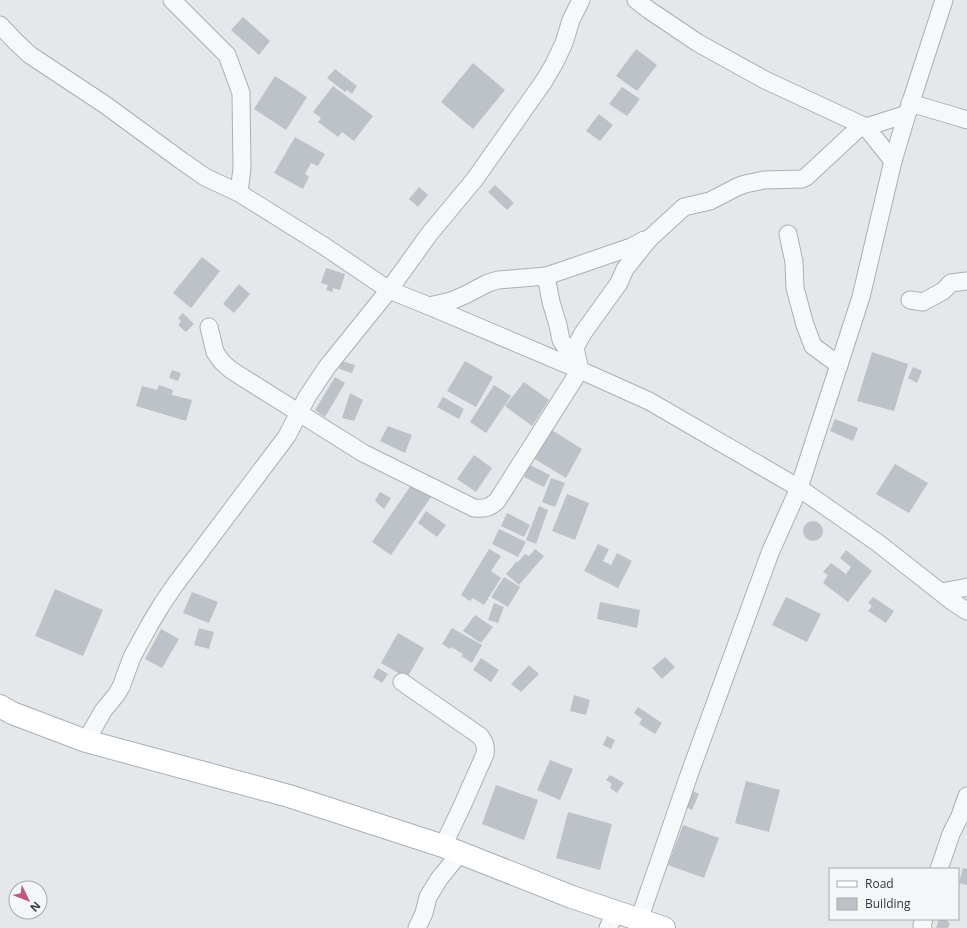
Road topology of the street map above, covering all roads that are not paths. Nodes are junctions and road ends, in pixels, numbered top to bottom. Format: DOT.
graph roads {
  1 [pos="172,0"];
  2 [pos="581,0"];
  3 [pos="636,0"];
  4 [pos="944,0"];
  5 [pos="0,25"];
  6 [pos="909,108"];
  7 [pos="967,120"];
  8 [pos="864,126"];
  9 [pos="893,161"];
  10 [pos="239,193"];
  11 [pos="788,234"];
  12 [pos="649,239"];
  13 [pos="546,276"];
  14 [pos="967,281"];
  15 [pos="389,290"];
  16 [pos="910,300"];
  17 [pos="429,306"];
  18 [pos="209,327"];
  19 [pos="839,365"];
  20 [pos="580,370"];
  21 [pos="299,413"];
  22 [pos="800,488"];
  23 [pos="967,586"];
  24 [pos="941,592"];
  25 [pos="967,611"];
  26 [pos="402,682"];
  27 [pos="0,706"];
  28 [pos="86,741"];
  29 [pos="967,796"];
  30 [pos="452,850"];
  31 [pos="939,868"];
  32 [pos="612,920"];
  33 [pos="639,920"];
  34 [pos="417,928"];
  35 [pos="664,928"];
  1 -- 10 [label="street"];
  2 -- 15 [label="street"];
  3 -- 8 [label="street"];
  4 -- 6 [label="street"];
  5 -- 10 [label="street"];
  6 -- 7 [label="street"];
  6 -- 8 [label="street"];
  6 -- 9 [label="street"];
  8 -- 9 [label="street"];
  8 -- 12 [label="street"];
  9 -- 19 [label="street"];
  10 -- 15 [label="street"];
  11 -- 19 [label="street"];
  12 -- 13 [label="street"];
  12 -- 20 [label="street"];
  13 -- 17 [label="street"];
  13 -- 20 [label="street"];
  14 -- 16 [label="street"];
  15 -- 17 [label="street"];
  15 -- 21 [label="street"];
  17 -- 20 [label="street"];
  18 -- 21 [label="street"];
  19 -- 22 [label="street"];
  20 -- 21 [label="street"];
  20 -- 22 [label="street"];
  21 -- 28 [label="street"];
  22 -- 24 [label="street"];
  22 -- 33 [label="street"];
  23 -- 24 [label="street"];
  24 -- 25 [label="street"];
  26 -- 30 [label="street"];
  27 -- 28 [label="street"];
  28 -- 30 [label="street"];
  29 -- 31 [label="street"];
  30 -- 32 [label="street"];
  30 -- 34 [label="street"];
  32 -- 33 [label="street"];
  33 -- 35 [label="street"];
}
